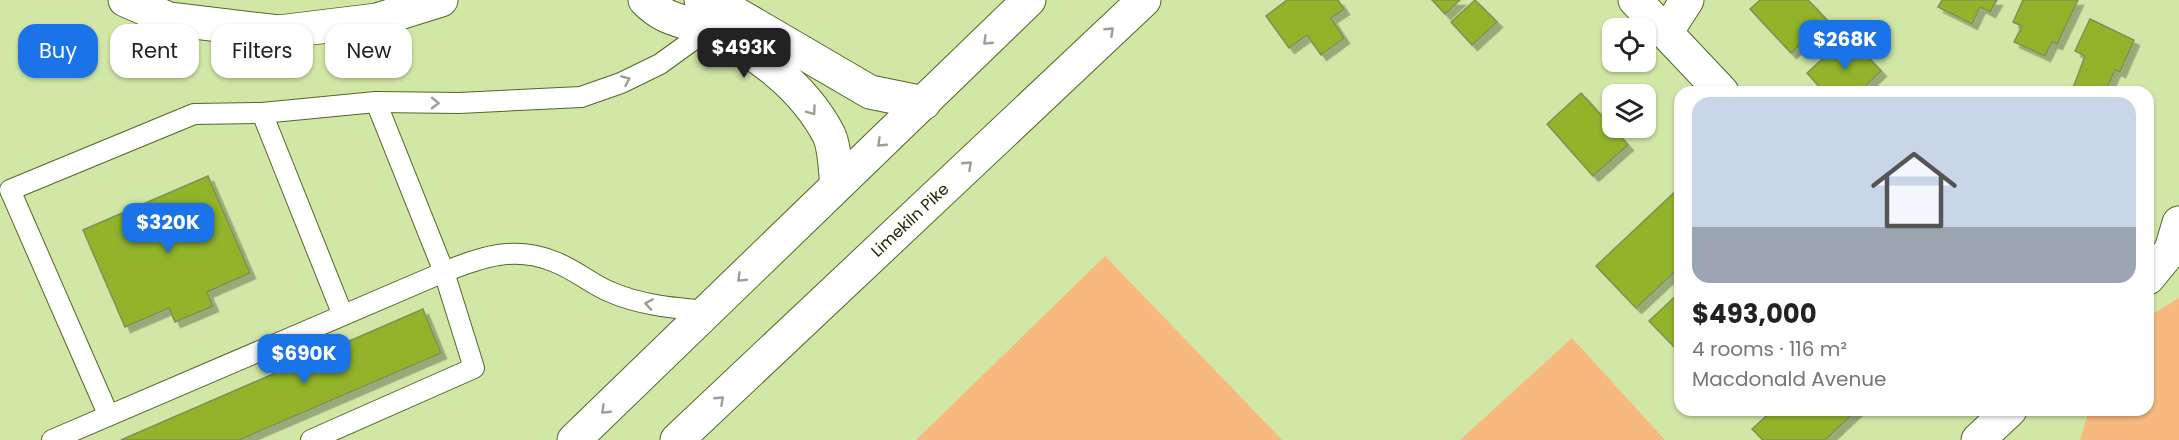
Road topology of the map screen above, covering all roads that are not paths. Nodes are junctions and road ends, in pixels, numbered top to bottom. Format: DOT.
graph roads {
  1 [pos="125,0"];
  2 [pos="441,0"];
  3 [pos="645,0"];
  4 [pos="1029,0"];
  5 [pos="1144,0"];
  6 [pos="1635,0"];
  7 [pos="1686,0"];
  8 [pos="704,15"];
  9 [pos="1667,31"];
  10 [pos="1717,86"];
  11 [pos="376,102"];
  12 [pos="924,103"];
  13 [pos="262,113"];
  14 [pos="837,185"];
  15 [pos="2179,223"];
  16 [pos="2154,271"];
  17 [pos="444,272"];
  18 [pos="707,311"];
  19 [pos="342,313"];
  20 [pos="108,414"];
  21 [pos="2004,416"];
  22 [pos="63,438"];
  23 [pos="311,440"];
  24 [pos="574,440"];
  25 [pos="677,440"];
  26 [pos="1978,440"];
  1 -- 2 [label="main road"];
  3 -- 8 [label="main road"];
  4 -- 12 [label="main road, one-way"];
  25 -- 5 [label="main road, Limekiln Pike, one-way"];
  6 -- 9 [label="main road"];
  7 -- 9 [label="main road"];
  11 -- 8 [label="lane, one-way"];
  8 -- 12 [label="main road"];
  8 -- 14 [label="main road, one-way"];
  9 -- 10 [label="main road"];
  11 -- 13 [label="lane"];
  11 -- 17 [label="lane"];
  12 -- 14 [label="main road, one-way"];
  13 -- 19 [label="lane"];
  13 -- 20 [label="lane"];
  14 -- 18 [label="main road, one-way"];
  15 -- 16 [label="main road"];
  18 -- 17 [label="lane, one-way"];
  17 -- 19 [label="lane"];
  17 -- 23 [label="lane"];
  18 -- 24 [label="main road, one-way"];
  19 -- 20 [label="lane"];
  20 -- 22 [label="lane"];
  21 -- 26 [label="main road"];
}
